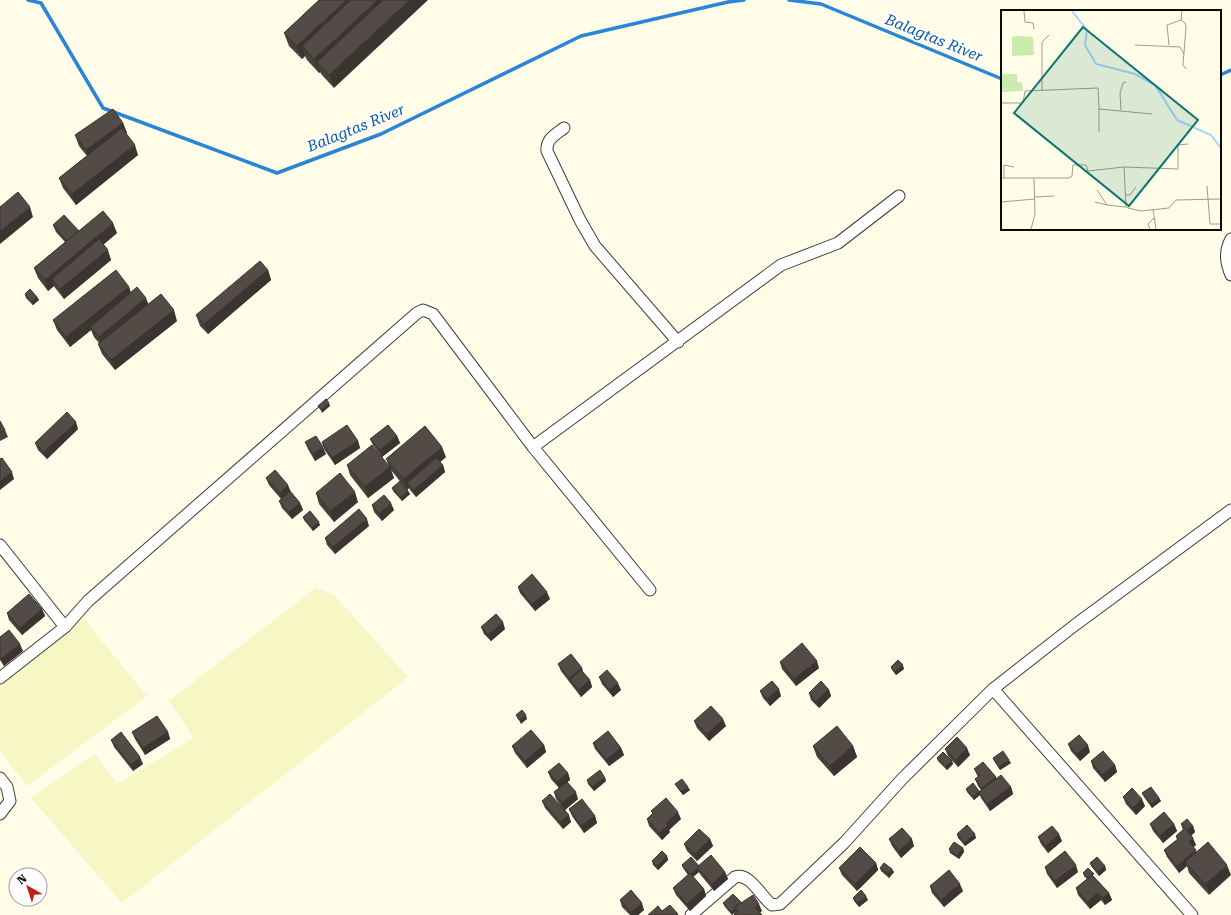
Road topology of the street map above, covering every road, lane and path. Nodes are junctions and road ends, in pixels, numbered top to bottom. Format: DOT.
graph roads {
  1 [pos="564,128"];
  2 [pos="899,196"];
  3 [pos="1231,239"];
  4 [pos="1231,275"];
  5 [pos="678,342"];
  6 [pos="533,447"];
  7 [pos="1231,510"];
  8 [pos="0,545"];
  9 [pos="650,590"];
  10 [pos="65,627"];
  11 [pos="0,678"];
  12 [pos="993,689"];
  13 [pos="0,778"];
  14 [pos="0,814"];
  15 [pos="692,915"];
  16 [pos="1192,915"];
  1 -- 5 [label="street"];
  2 -- 5 [label="street"];
  3 -- 4 [label="street"];
  5 -- 6 [label="street"];
  6 -- 9 [label="street"];
  6 -- 10 [label="street"];
  7 -- 12 [label="street"];
  8 -- 10 [label="street"];
  10 -- 11 [label="street"];
  12 -- 15 [label="street"];
  12 -- 16 [label="street"];
  13 -- 14 [label="street"];
}
